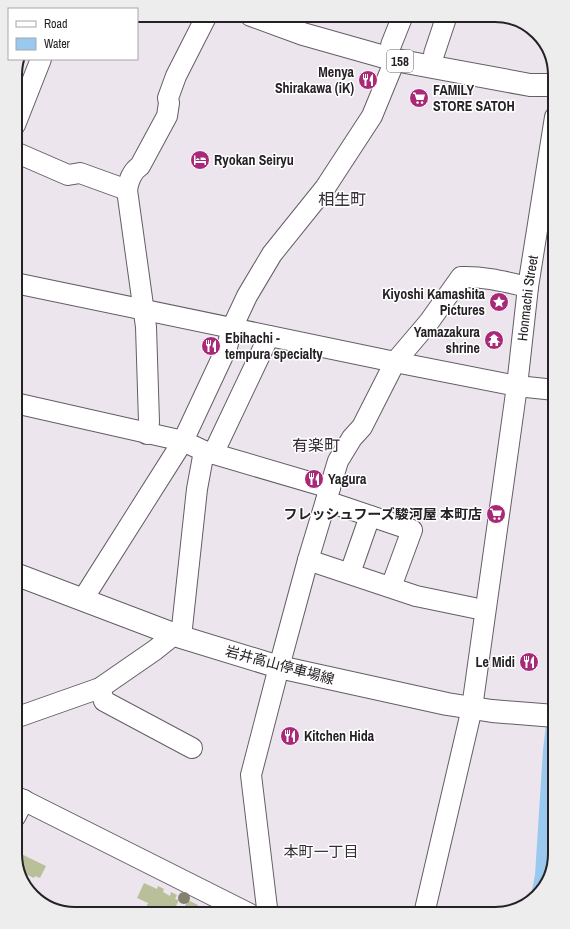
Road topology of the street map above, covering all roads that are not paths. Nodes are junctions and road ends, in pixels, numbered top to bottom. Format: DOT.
graph roads {
  1 [pos="203,22"];
  2 [pos="270,22"];
  3 [pos="401,22"];
  4 [pos="445,22"];
  5 [pos="393,53"];
  6 [pos="434,54"];
  7 [pos="40,60"];
  8 [pos="548,85"];
  9 [pos="22,94"];
  10 [pos="22,155"];
  11 [pos="548,160"];
  12 [pos="127,190"];
  13 [pos="22,284"];
  14 [pos="528,287"];
  15 [pos="143,310"];
  16 [pos="232,328"];
  17 [pos="268,336"];
  18 [pos="395,362"];
  19 [pos="517,386"];
  20 [pos="548,389"];
  21 [pos="22,405"];
  22 [pos="147,434"];
  23 [pos="183,441"];
  24 [pos="208,453"];
  25 [pos="328,495"];
  26 [pos="370,516"];
  27 [pos="308,560"];
  28 [pos="350,573"];
  29 [pos="22,577"];
  30 [pos="391,587"];
  31 [pos="83,599"];
  32 [pos="474,608"];
  33 [pos="178,635"];
  34 [pos="278,667"];
  35 [pos="100,688"];
  36 [pos="472,708"];
  37 [pos="548,715"];
  38 [pos="22,716"];
  39 [pos="192,748"];
  40 [pos="22,806"];
  41 [pos="235,907"];
  42 [pos="267,907"];
  43 [pos="426,907"];
  1 -- 12 [label="street"];
  2 -- 5 [label="main road, 158"];
  3 -- 5 [label="street"];
  4 -- 6 [label="street"];
  5 -- 8 [label="main road, 158"];
  5 -- 16 [label="street"];
  7 -- 9 [label="street"];
  10 -- 12 [label="street"];
  11 -- 14 [label="street, Honmachi Street"];
  12 -- 15 [label="street"];
  13 -- 15 [label="street"];
  14 -- 18 [label="street"];
  14 -- 19 [label="street, Honmachi Street"];
  15 -- 16 [label="street"];
  15 -- 22 [label="street"];
  16 -- 17 [label="street"];
  16 -- 23 [label="street"];
  17 -- 18 [label="street"];
  17 -- 24 [label="street"];
  18 -- 19 [label="street"];
  18 -- 25 [label="street"];
  19 -- 20 [label="street"];
  19 -- 36 [label="street, Honmachi Street"];
  21 -- 22 [label="street"];
  22 -- 23 [label="street"];
  23 -- 24 [label="street"];
  23 -- 31 [label="street"];
  24 -- 25 [label="street"];
  24 -- 33 [label="street"];
  25 -- 26 [label="street"];
  25 -- 27 [label="street"];
  26 -- 28 [label="street"];
  26 -- 30 [label="street"];
  27 -- 28 [label="street"];
  27 -- 34 [label="street"];
  28 -- 30 [label="street"];
  29 -- 31 [label="main road, 岩井高山停車場線"];
  30 -- 32 [label="street"];
  31 -- 33 [label="main road, 岩井高山停車場線"];
  33 -- 34 [label="main road, 岩井高山停車場線"];
  33 -- 35 [label="street"];
  34 -- 36 [label="main road, 岩井高山停車場線"];
  34 -- 42 [label="street"];
  35 -- 38 [label="street"];
  35 -- 39 [label="street"];
  36 -- 37 [label="main road, 岩井高山停車場線"];
  36 -- 43 [label="street, Honmachi Street"];
  40 -- 41 [label="street"];
}
